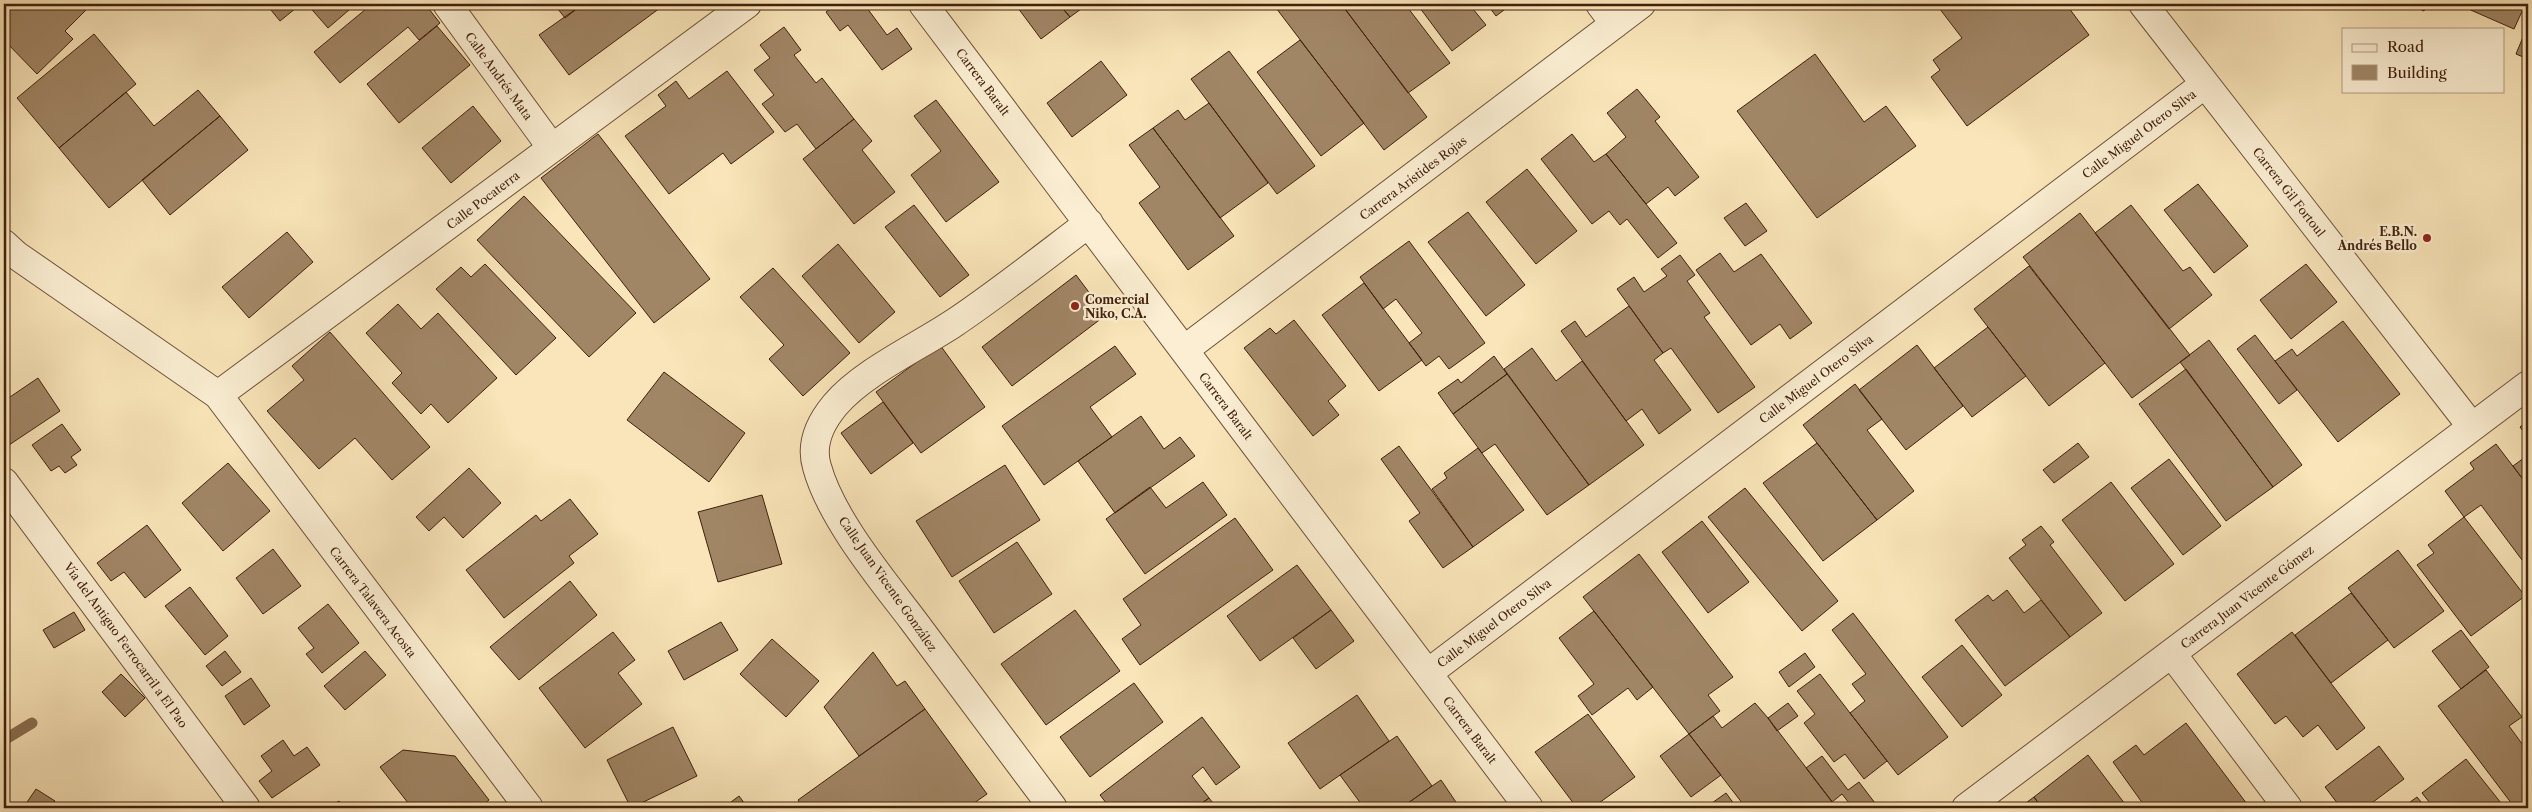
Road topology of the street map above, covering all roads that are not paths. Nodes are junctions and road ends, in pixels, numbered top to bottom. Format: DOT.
graph roads {
  1 [pos="447,4"];
  2 [pos="747,4"];
  3 [pos="924,4"];
  4 [pos="1641,4"];
  5 [pos="2142,4"];
  6 [pos="1607,14"];
  7 [pos="2205,84"];
  8 [pos="552,148"];
  9 [pos="1088,223"];
  10 [pos="4,244"];
  11 [pos="1184,350"];
  12 [pos="2528,385"];
  13 [pos="218,395"];
  14 [pos="2472,427"];
  15 [pos="4,482"];
  16 [pos="2172,654"];
  17 [pos="1428,673"];
  18 [pos="246,808"];
  19 [pos="529,808"];
  20 [pos="1053,808"];
  21 [pos="1529,808"];
  22 [pos="1966,808"];
  23 [pos="2288,808"];
  1 -- 8 [label="street, Calle Andrés Mata"];
  2 -- 8 [label="street, Calle Pocaterra"];
  3 -- 9 [label="street, Carrera Baralt"];
  4 -- 6 [label="street, Carrera Arístides Rojas"];
  5 -- 7 [label="street, Carrera Gil Fortoul"];
  6 -- 11 [label="street, Carrera Arístides Rojas"];
  7 -- 14 [label="street, Carrera Gil Fortoul"];
  7 -- 17 [label="street, Calle Miguel Otero Silva"];
  8 -- 13 [label="street, Calle Pocaterra"];
  9 -- 11 [label="street, Carrera Baralt"];
  9 -- 20 [label="street, Calle Juan Vicente González"];
  10 -- 13 [label="street, Carrera Talavera Acosta"];
  11 -- 17 [label="street, Carrera Baralt"];
  12 -- 14 [label="street, Carrera Juan Vicente Gómez"];
  13 -- 19 [label="street, Carrera Talavera Acosta"];
  14 -- 16 [label="street, Carrera Juan Vicente Gómez"];
  15 -- 18 [label="street, Vía del Antiguo Ferrocarril a El Pao"];
  16 -- 22 [label="street, Carrera Juan Vicente Gómez"];
  16 -- 23 [label="street"];
  17 -- 21 [label="street, Carrera Baralt"];
}
